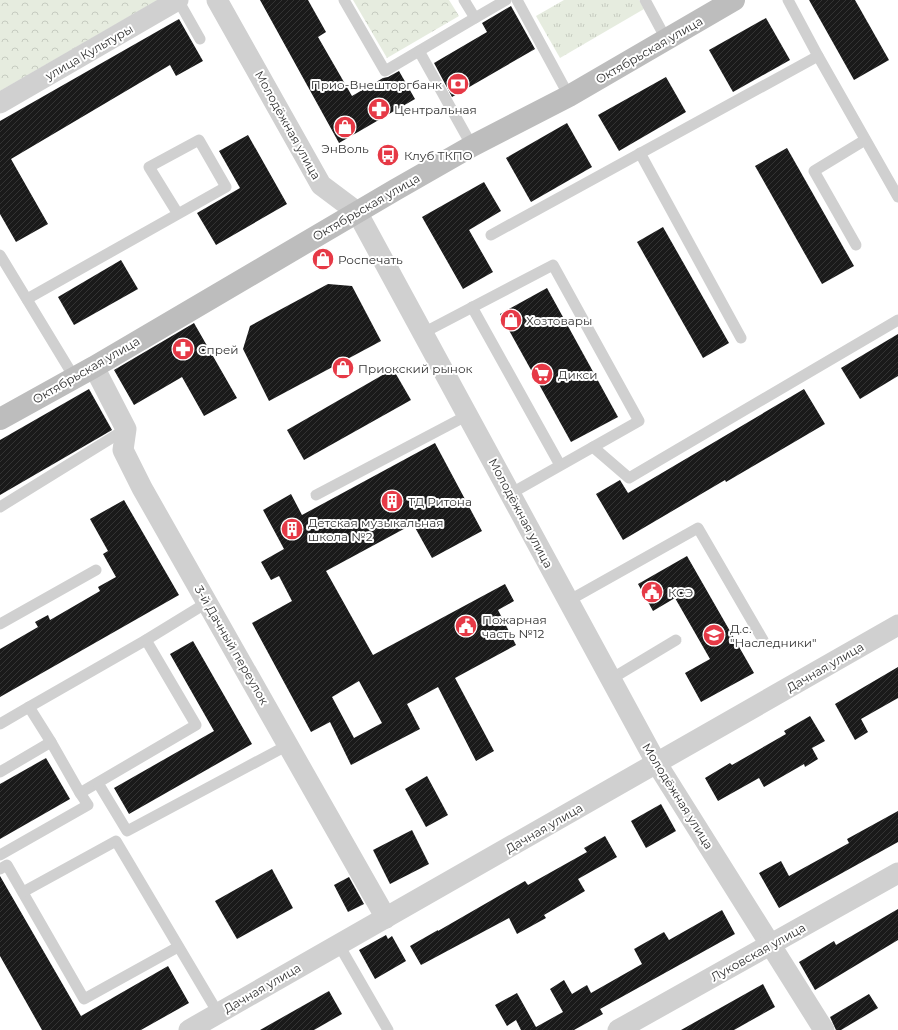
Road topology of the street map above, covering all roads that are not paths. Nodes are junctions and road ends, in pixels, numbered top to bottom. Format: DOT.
graph roads {
  1 [pos="178,0"];
  2 [pos="217,0"];
  3 [pos="344,0"];
  4 [pos="464,0"];
  5 [pos="506,0"];
  6 [pos="516,0"];
  7 [pos="645,0"];
  8 [pos="734,0"];
  9 [pos="788,0"];
  10 [pos="475,18"];
  11 [pos="200,39"];
  12 [pos="666,39"];
  13 [pos="419,51"];
  14 [pos="818,56"];
  15 [pos="569,96"];
  16 [pos="0,103"];
  17 [pos="865,140"];
  18 [pos="472,146"];
  19 [pos="640,153"];
  20 [pos="898,198"];
  21 [pos="357,212"];
  22 [pos="178,214"];
  23 [pos="491,235"];
  24 [pos="856,245"];
  25 [pos="0,255"];
  26 [pos="28,299"];
  27 [pos="472,307"];
  28 [pos="898,320"];
  29 [pos="424,333"];
  30 [pos="741,338"];
  31 [pos="94,367"];
  32 [pos="74,377"];
  33 [pos="468,415"];
  34 [pos="0,419"];
  35 [pos="126,429"];
  36 [pos="593,447"];
  37 [pos="560,466"];
  38 [pos="510,494"];
  39 [pos="316,495"];
  40 [pos="0,507"];
  41 [pos="96,570"];
  42 [pos="568,600"];
  43 [pos="208,602"];
  44 [pos="0,624"];
  45 [pos="898,625"];
  46 [pos="146,640"];
  47 [pos="676,640"];
  48 [pos="763,640"];
  49 [pos="611,679"];
  50 [pos="30,707"];
  51 [pos="0,724"];
  52 [pos="51,742"];
  53 [pos="288,745"];
  54 [pos="656,764"];
  55 [pos="0,771"];
  56 [pos="98,783"];
  57 [pos="80,793"];
  58 [pos="0,855"];
  59 [pos="0,869"];
  60 [pos="898,873"];
  61 [pos="23,892"];
  62 [pos="386,918"];
  63 [pos="772,944"];
  64 [pos="339,945"];
  65 [pos="178,946"];
  66 [pos="218,1014"];
  67 [pos="189,1030"];
  68 [pos="388,1030"];
  69 [pos="618,1030"];
  70 [pos="824,1030"];
  1 -- 11 [label="lane"];
  1 -- 16 [label="street, улица Культуры"];
  2 -- 21 [label="street, Молодёжная улица"];
  3 -- 13 [label="lane"];
  4 -- 10 [label="lane"];
  5 -- 10 [label="lane"];
  6 -- 15 [label="lane"];
  7 -- 12 [label="lane"];
  8 -- 12 [label="main road, Октябрьская улица"];
  9 -- 14 [label="lane"];
  10 -- 13 [label="lane"];
  12 -- 15 [label="main road, Октябрьская улица"];
  13 -- 18 [label="lane"];
  14 -- 17 [label="lane"];
  14 -- 19 [label="lane"];
  15 -- 18 [label="main road, Октябрьская улица"];
  17 -- 20 [label="lane"];
  17 -- 24 [label="lane"];
  18 -- 21 [label="main road, Октябрьская улица"];
  19 -- 23 [label="lane"];
  19 -- 30 [label="lane"];
  21 -- 29 [label="street, Молодёжная улица"];
  21 -- 31 [label="main road, Октябрьская улица"];
  22 -- 22 [label="lane"];
  22 -- 26 [label="lane"];
  25 -- 26 [label="lane"];
  26 -- 32 [label="lane"];
  27 -- 29 [label="lane"];
  27 -- 36 [label="lane"];
  27 -- 37 [label="lane"];
  28 -- 36 [label="lane"];
  29 -- 33 [label="street, Молодёжная улица"];
  31 -- 32 [label="main road, Октябрьская улица"];
  31 -- 35 [label="street"];
  32 -- 34 [label="main road, Октябрьская улица"];
  33 -- 38 [label="street, Молодёжная улица"];
  33 -- 39 [label="lane"];
  35 -- 40 [label="lane"];
  35 -- 43 [label="street, 3-й Дачный переулок"];
  36 -- 37 [label="lane"];
  37 -- 38 [label="lane"];
  38 -- 42 [label="street, Молодёжная улица"];
  41 -- 44 [label="lane"];
  42 -- 48 [label="lane"];
  42 -- 49 [label="street, Молодёжная улица"];
  43 -- 46 [label="lane"];
  43 -- 53 [label="street, 3-й Дачный переулок"];
  45 -- 54 [label="street, Дачная улица"];
  46 -- 50 [label="lane"];
  46 -- 56 [label="lane"];
  47 -- 49 [label="lane"];
  49 -- 54 [label="street, Молодёжная улица"];
  50 -- 51 [label="lane"];
  50 -- 52 [label="lane"];
  52 -- 55 [label="lane"];
  52 -- 57 [label="lane"];
  53 -- 56 [label="lane"];
  53 -- 62 [label="street, 3-й Дачный переулок"];
  54 -- 62 [label="street, Дачная улица"];
  54 -- 63 [label="street, Молодёжная улица"];
  56 -- 57 [label="lane"];
  57 -- 58 [label="lane"];
  59 -- 61 [label="lane"];
  60 -- 63 [label="street, Луковская улица"];
  61 -- 65 [label="lane"];
  61 -- 65 [label="lane"];
  62 -- 64 [label="street, Дачная улица"];
  63 -- 69 [label="street, Луковская улица"];
  63 -- 70 [label="street, Молодёжная улица"];
  64 -- 66 [label="street, Дачная улица"];
  64 -- 68 [label="lane"];
  65 -- 66 [label="lane"];
  66 -- 67 [label="street, Дачная улица"];
}
